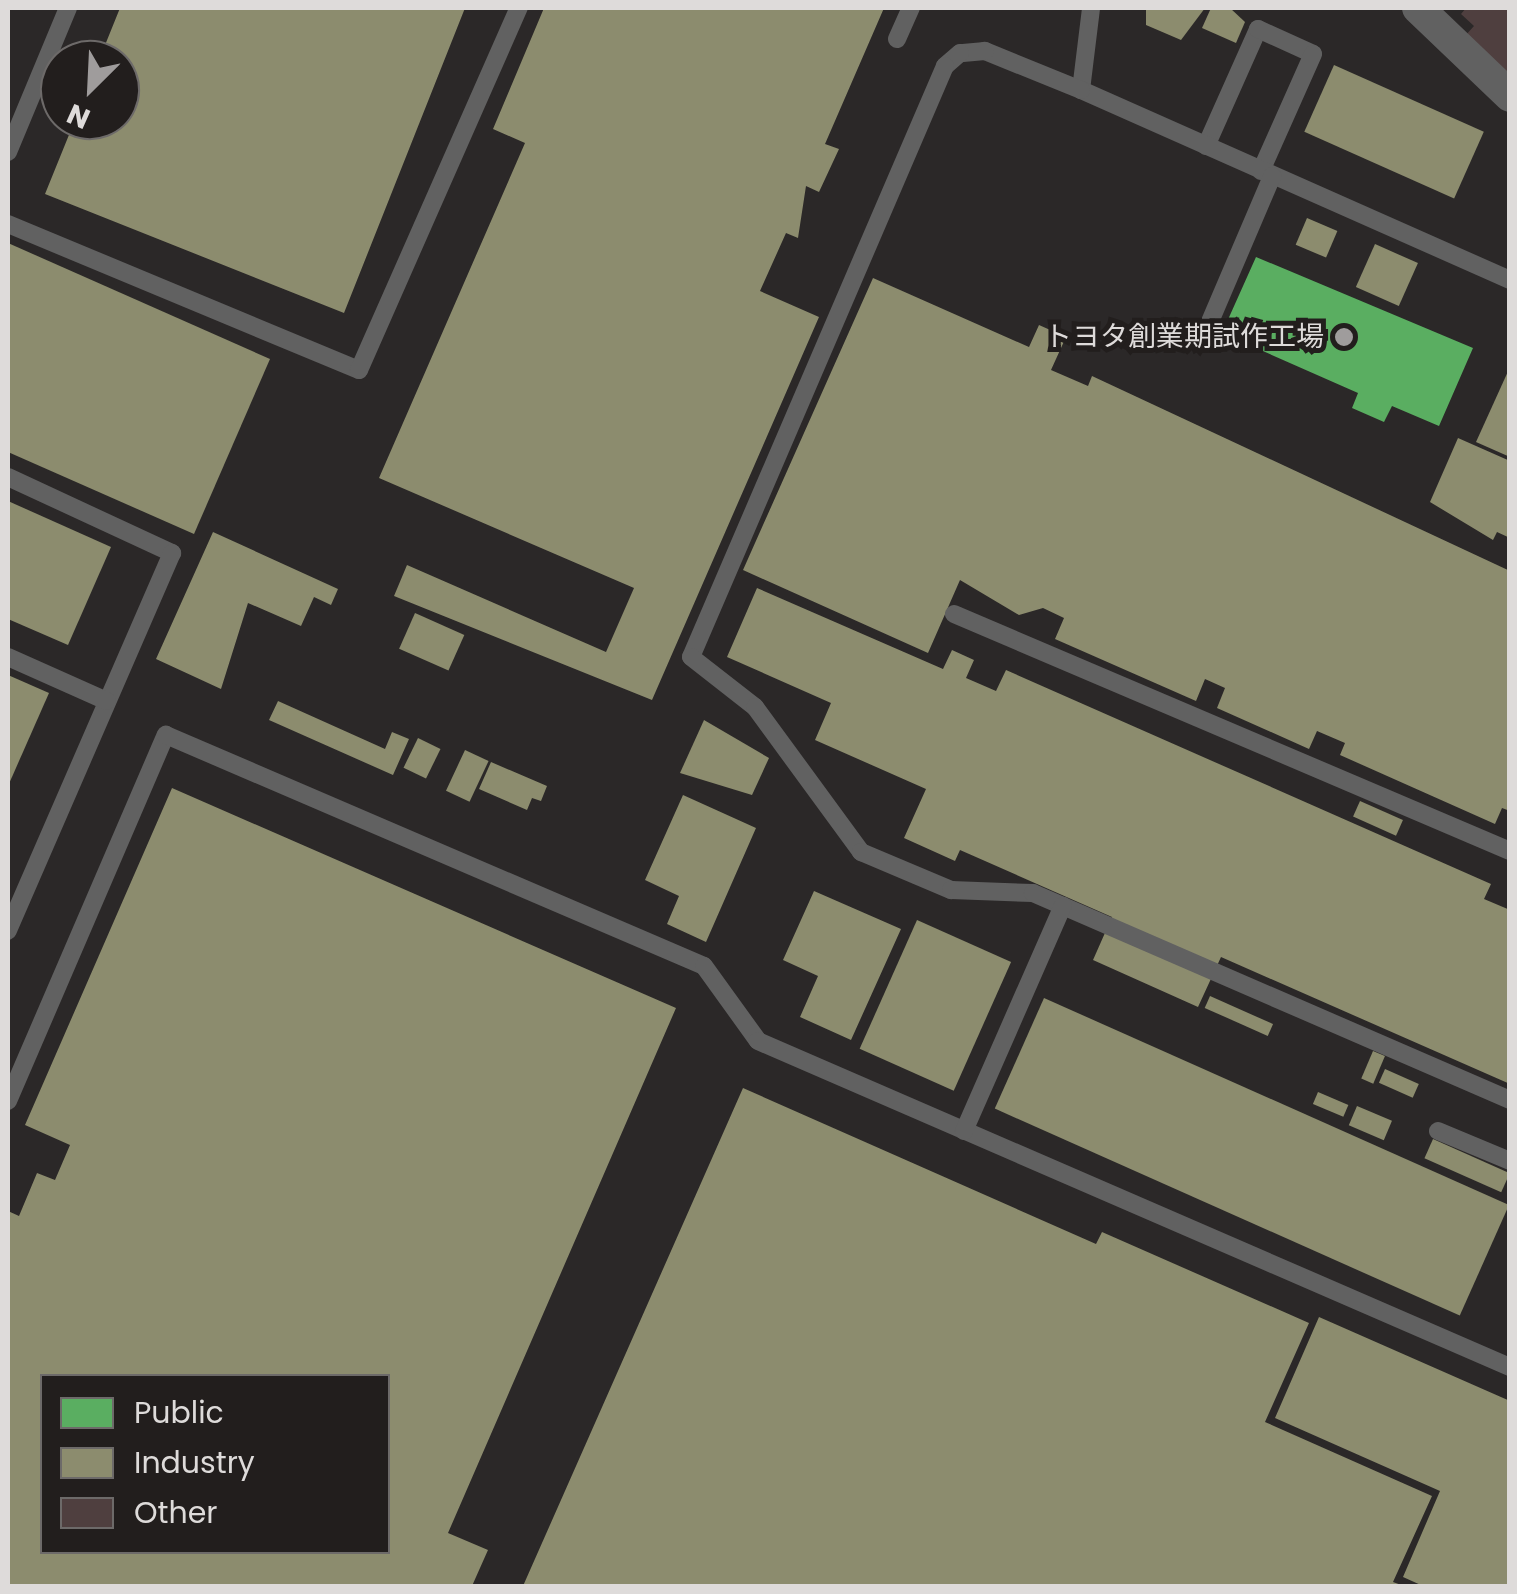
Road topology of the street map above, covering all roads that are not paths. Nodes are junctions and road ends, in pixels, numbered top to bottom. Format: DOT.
graph roads {
  1 [pos="68,8"];
  2 [pos="519,8"];
  3 [pos="911,8"];
  4 [pos="1090,8"];
  5 [pos="1433,12"];
  6 [pos="897,38"];
  7 [pos="1082,90"];
  8 [pos="1510,96"];
  9 [pos="1206,146"];
  10 [pos="8,152"];
  11 [pos="1267,174"];
  12 [pos="8,224"];
  13 [pos="1510,280"];
  14 [pos="1209,324"];
  15 [pos="8,477"];
  16 [pos="954,614"];
  17 [pos="8,657"];
  18 [pos="108,701"];
  19 [pos="1510,852"];
  20 [pos="1063,906"];
  21 [pos="8,932"];
  22 [pos="1510,1100"];
  23 [pos="8,1101"];
  24 [pos="964,1131"];
  25 [pos="1438,1131"];
  26 [pos="1510,1160"];
  27 [pos="1510,1367"];
  1 -- 10 [label="lane"];
  2 -- 12 [label="lane"];
  3 -- 6 [label="lane"];
  4 -- 7 [label="lane"];
  5 -- 8 [label="street"];
  7 -- 9 [label="lane"];
  7 -- 20 [label="lane"];
  9 -- 11 [label="lane"];
  9 -- 11 [label="lane"];
  11 -- 13 [label="lane"];
  11 -- 14 [label="lane"];
  15 -- 18 [label="lane"];
  16 -- 19 [label="lane"];
  17 -- 18 [label="lane"];
  18 -- 21 [label="lane"];
  20 -- 22 [label="lane"];
  20 -- 24 [label="lane"];
  23 -- 24 [label="lane"];
  24 -- 27 [label="lane"];
  25 -- 26 [label="lane"];
}
